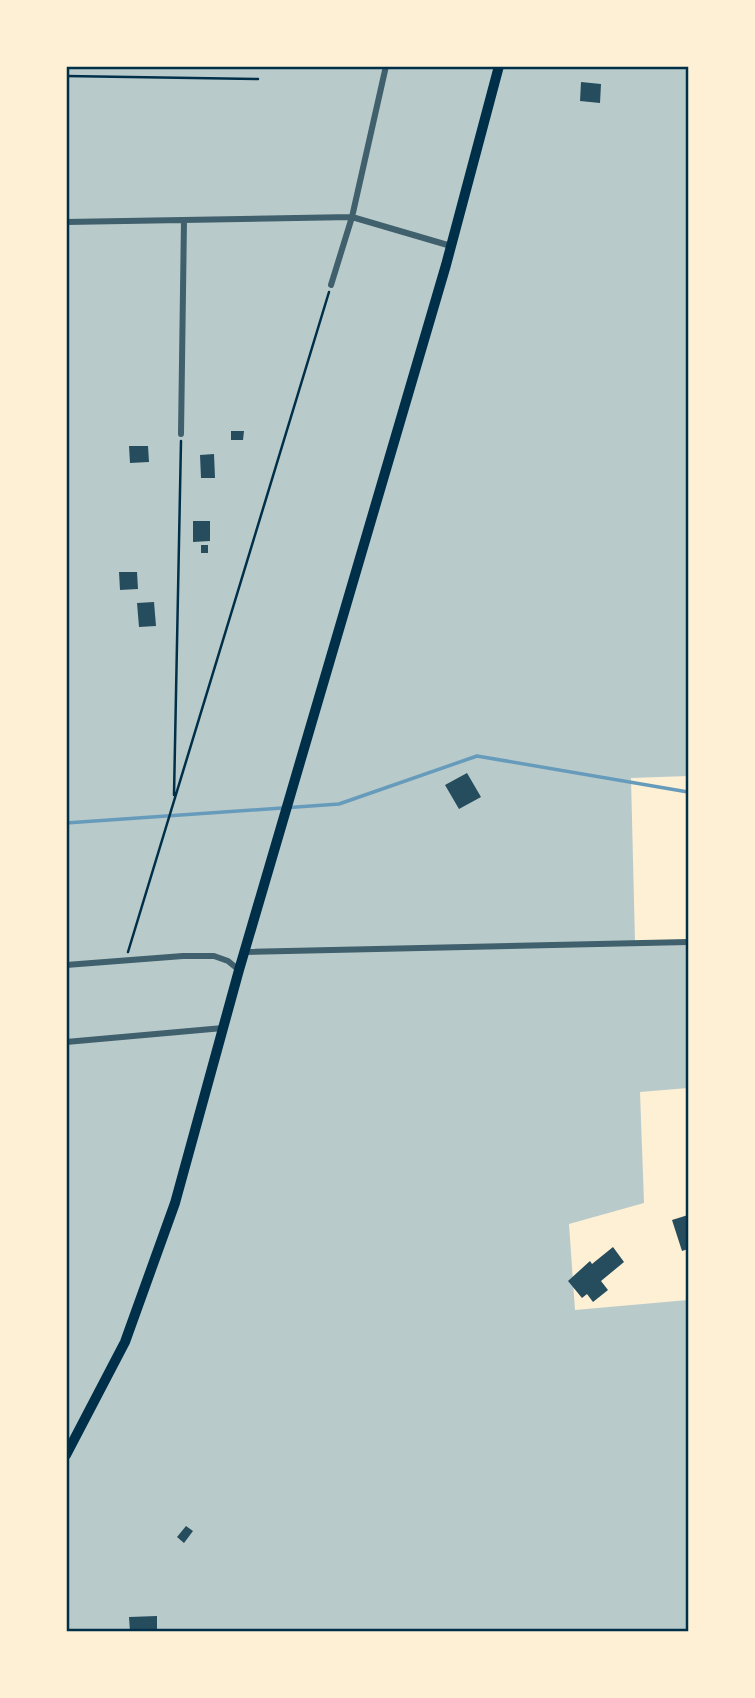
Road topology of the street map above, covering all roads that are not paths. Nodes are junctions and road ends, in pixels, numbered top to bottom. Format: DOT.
graph roads {
  1 [pos="386,66"];
  2 [pos="499,66"];
  3 [pos="352,218"];
  4 [pos="184,220"];
  5 [pos="66,222"];
  6 [pos="451,246"];
  7 [pos="331,285"];
  8 [pos="181,434"];
  9 [pos="688,942"];
  10 [pos="244,952"];
  11 [pos="66,965"];
  12 [pos="239,970"];
  13 [pos="223,1028"];
  14 [pos="66,1042"];
  15 [pos="66,1455"];
  1 -- 3 [label="street"];
  2 -- 6 [label="main road"];
  3 -- 4 [label="street"];
  3 -- 6 [label="street"];
  3 -- 7 [label="street"];
  4 -- 5 [label="street"];
  4 -- 8 [label="street"];
  6 -- 10 [label="main road"];
  9 -- 10 [label="street"];
  10 -- 12 [label="main road"];
  11 -- 12 [label="street"];
  12 -- 13 [label="main road"];
  13 -- 14 [label="street"];
  13 -- 15 [label="main road"];
}
